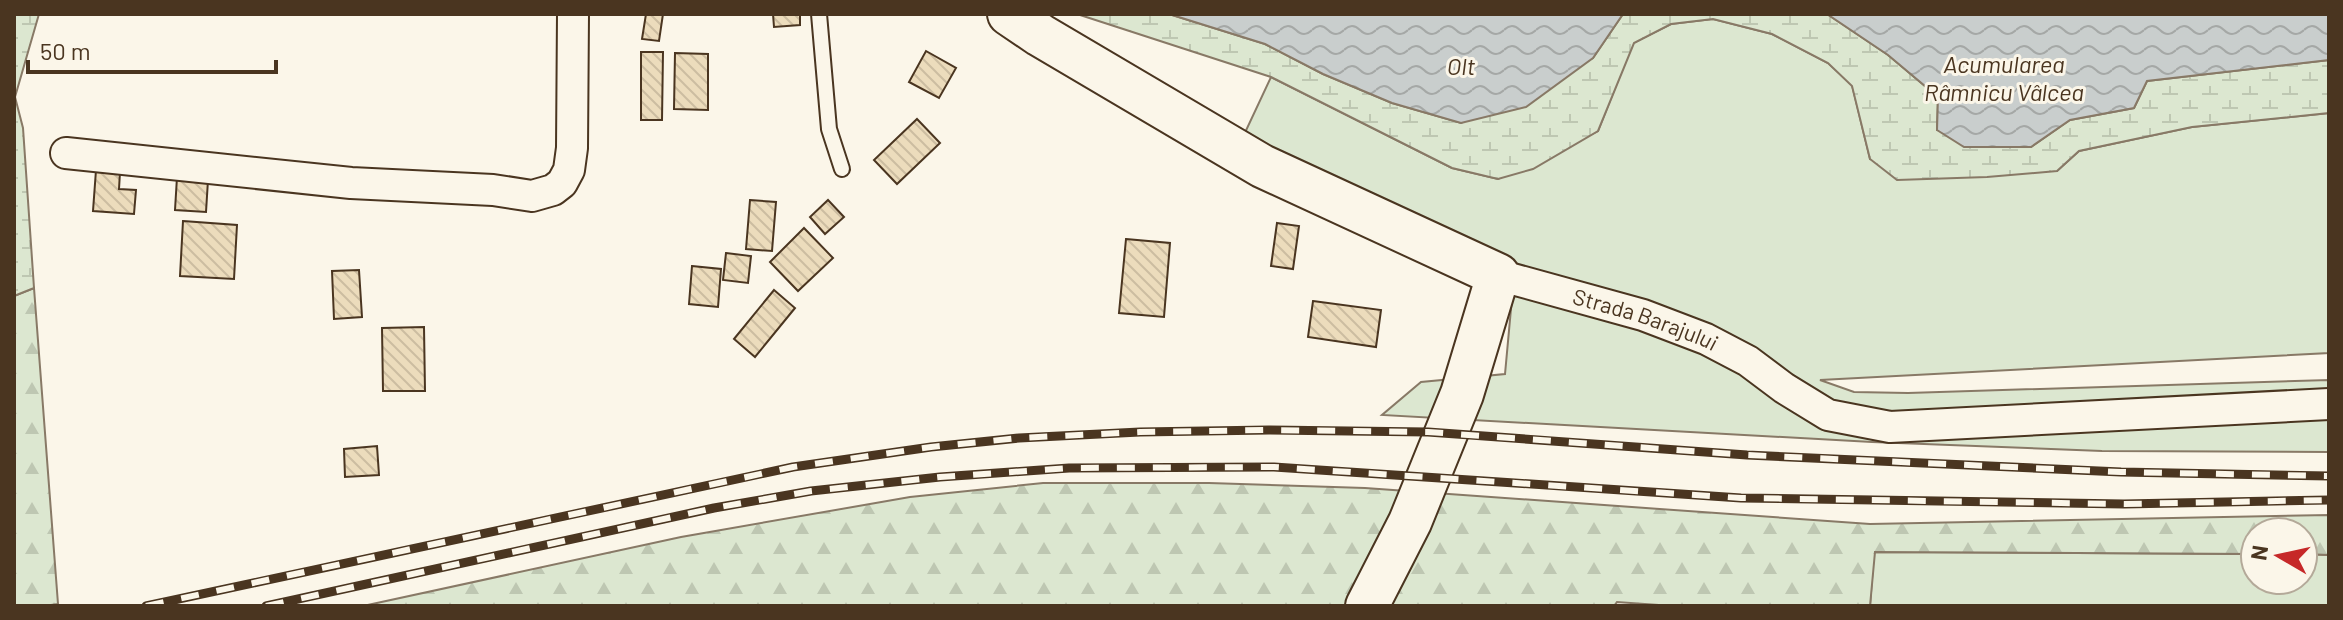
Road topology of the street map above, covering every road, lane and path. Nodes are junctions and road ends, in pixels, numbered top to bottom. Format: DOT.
graph roads {
  1 [pos="573,14"];
  2 [pos="819,14"];
  3 [pos="1009,14"];
  4 [pos="66,153"];
  5 [pos="842,169"];
  6 [pos="1498,275"];
  7 [pos="2329,404"];
  8 [pos="1367,606"];
  1 -- 4 [label="street"];
  2 -- 5 [label="lane"];
  3 -- 6 [label="street, Strada Barajului"];
  6 -- 7 [label="street, Strada Barajului"];
  6 -- 8 [label="street"];
}
